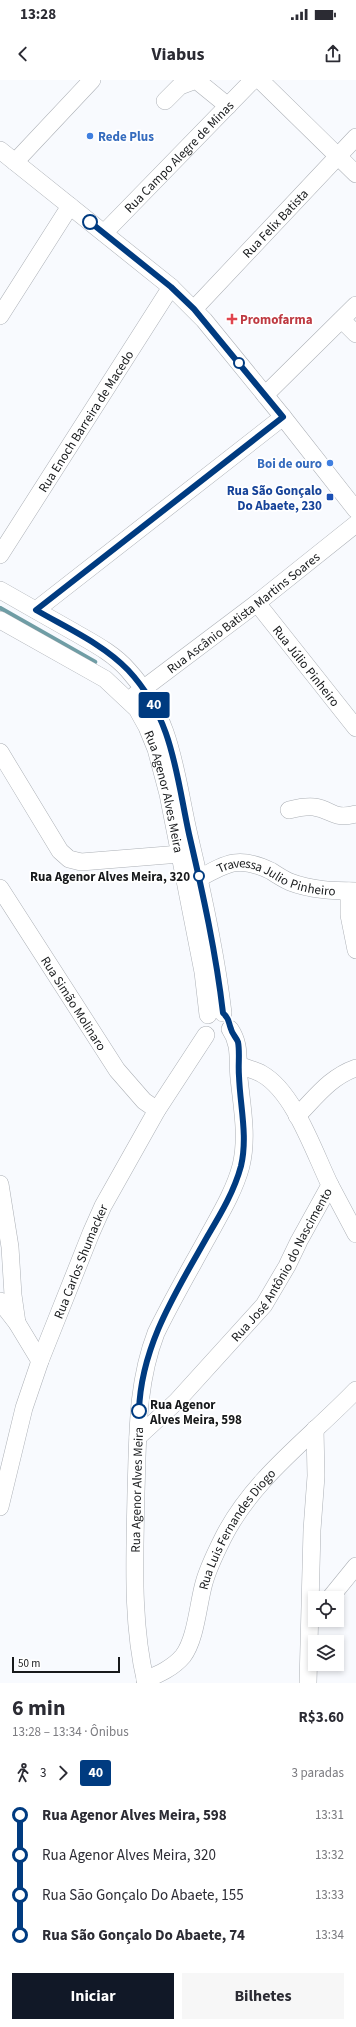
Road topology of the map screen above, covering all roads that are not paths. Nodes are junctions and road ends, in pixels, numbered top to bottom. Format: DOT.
graph roads {
  1 [pos="92,80"];
  2 [pos="253,80"];
  3 [pos="260,80"];
  4 [pos="164,101"];
  5 [pos="228,106"];
  6 [pos="356,137"];
  7 [pos="0,150"];
  8 [pos="339,156"];
  9 [pos="15,162"];
  10 [pos="356,174"];
  11 [pos="70,206"];
  12 [pos="104,233"];
  13 [pos="171,287"];
  14 [pos="356,305"];
  15 [pos="194,309"];
  16 [pos="0,316"];
  17 [pos="342,320"];
  18 [pos="356,334"];
  19 [pos="265,395"];
  20 [pos="283,417"];
  21 [pos="356,510"];
  22 [pos="356,524"];
  23 [pos="0,555"];
  24 [pos="0,590"];
  25 [pos="257,603"];
  26 [pos="36,610"];
  27 [pos="0,620"];
  28 [pos="115,658"];
  29 [pos="105,679"];
  30 [pos="143,688"];
  31 [pos="129,700"];
  32 [pos="356,728"];
  33 [pos="0,752"];
  34 [pos="289,810"];
  35 [pos="356,814"];
  36 [pos="180,854"];
  37 [pos="200,878"];
  38 [pos="0,888"];
  39 [pos="352,891"];
  40 [pos="356,950"];
  41 [pos="216,1014"];
  42 [pos="227,1033"];
  43 [pos="206,1035"];
  44 [pos="238,1061"];
  45 [pos="356,1068"];
  46 [pos="157,1110"];
  47 [pos="297,1116"];
  48 [pos="0,1184"];
  49 [pos="330,1185"];
  50 [pos="356,1234"];
  51 [pos="0,1301"];
  52 [pos="17,1323"];
  53 [pos="40,1361"];
  54 [pos="356,1390"];
  55 [pos="315,1429"];
  56 [pos="138,1438"];
  57 [pos="0,1507"];
  58 [pos="356,1566"];
  59 [pos="313,1591"];
  60 [pos="336,1591"];
  61 [pos="313,1627"];
  62 [pos="145,1681"];
  63 [pos="308,1683"];
  1 -- 9 [label="street"];
  2 -- 5 [label="street, Rua Campo Alegre de Minas"];
  3 -- 8 [label="street"];
  4 -- 5 [label="street"];
  5 -- 12 [label="street, Rua Campo Alegre de Minas"];
  6 -- 8 [label="street, Rua Felix Batista"];
  7 -- 9 [label="street"];
  8 -- 10 [label="street"];
  8 -- 15 [label="street, Rua Felix Batista"];
  9 -- 11 [label="street"];
  11 -- 12 [label="street"];
  11 -- 16 [label="street"];
  12 -- 13 [label="street"];
  13 -- 15 [label="street"];
  13 -- 23 [label="street, Rua Enoch Barreira de Macedo"];
  14 -- 17 [label="street"];
  15 -- 19 [label="street"];
  17 -- 18 [label="street"];
  17 -- 19 [label="street"];
  19 -- 20 [label="street"];
  20 -- 21 [label="street"];
  20 -- 26 [label="street"];
  22 -- 25 [label="street, Rua Ascânio Batista Martins Soares"];
  24 -- 26 [label="street, Rua Agenor Alves Meira"];
  25 -- 30 [label="street, Rua Ascânio Batista Martins Soares"];
  25 -- 32 [label="street, Rua Júlio Pinheiro"];
  26 -- 28 [label="street, Rua Agenor Alves Meira"];
  27 -- 29 [label="street, Rua Agenor Alves Meira"];
  28 -- 29 [label="street"];
  28 -- 30 [label="street, Rua Agenor Alves Meira"];
  29 -- 31 [label="street, Rua Agenor Alves Meira"];
  30 -- 31 [label="street, Rua Ascânio Batista Martins Soares"];
  30 -- 37 [label="street, Rua Agenor Alves Meira"];
  31 -- 36 [label="street, Rua Agenor Alves Meira"];
  33 -- 36 [label="street"];
  34 -- 35 [label="street"];
  36 -- 41 [label="street, Rua Agenor Alves Meira"];
  37 -- 39 [label="street, Travessa Julio Pinheiro"];
  37 -- 41 [label="street, Rua Agenor Alves Meira"];
  38 -- 46 [label="street, Rua Simão Molinaro"];
  39 -- 40 [label="street"];
  41 -- 42 [label="street"];
  41 -- 43 [label="street"];
  42 -- 43 [label="street"];
  42 -- 44 [label="street, Rua Agenor Alves Meira"];
  43 -- 46 [label="street, Rua Carlos Shumacker"];
  44 -- 47 [label="street, Rua José Antônio do Nascimento"];
  44 -- 56 [label="street, Rua Agenor Alves Meira"];
  45 -- 47 [label="street"];
  46 -- 53 [label="street, Rua Carlos Shumacker"];
  47 -- 49 [label="street, Rua José Antônio do Nascimento"];
  48 -- 52 [label="street"];
  49 -- 50 [label="street"];
  49 -- 56 [label="street, Rua José Antônio do Nascimento"];
  51 -- 52 [label="street"];
  52 -- 53 [label="street"];
  53 -- 57 [label="street, Rua Carlos Shumacker"];
  54 -- 55 [label="street, Rua Luis Fernandes Diogo"];
  55 -- 59 [label="street"];
  55 -- 62 [label="street, Rua Luis Fernandes Diogo"];
  56 -- 62 [label="street, Rua Agenor Alves Meira"];
  58 -- 60 [label="street"];
  61 -- 63 [label="street"];
}
